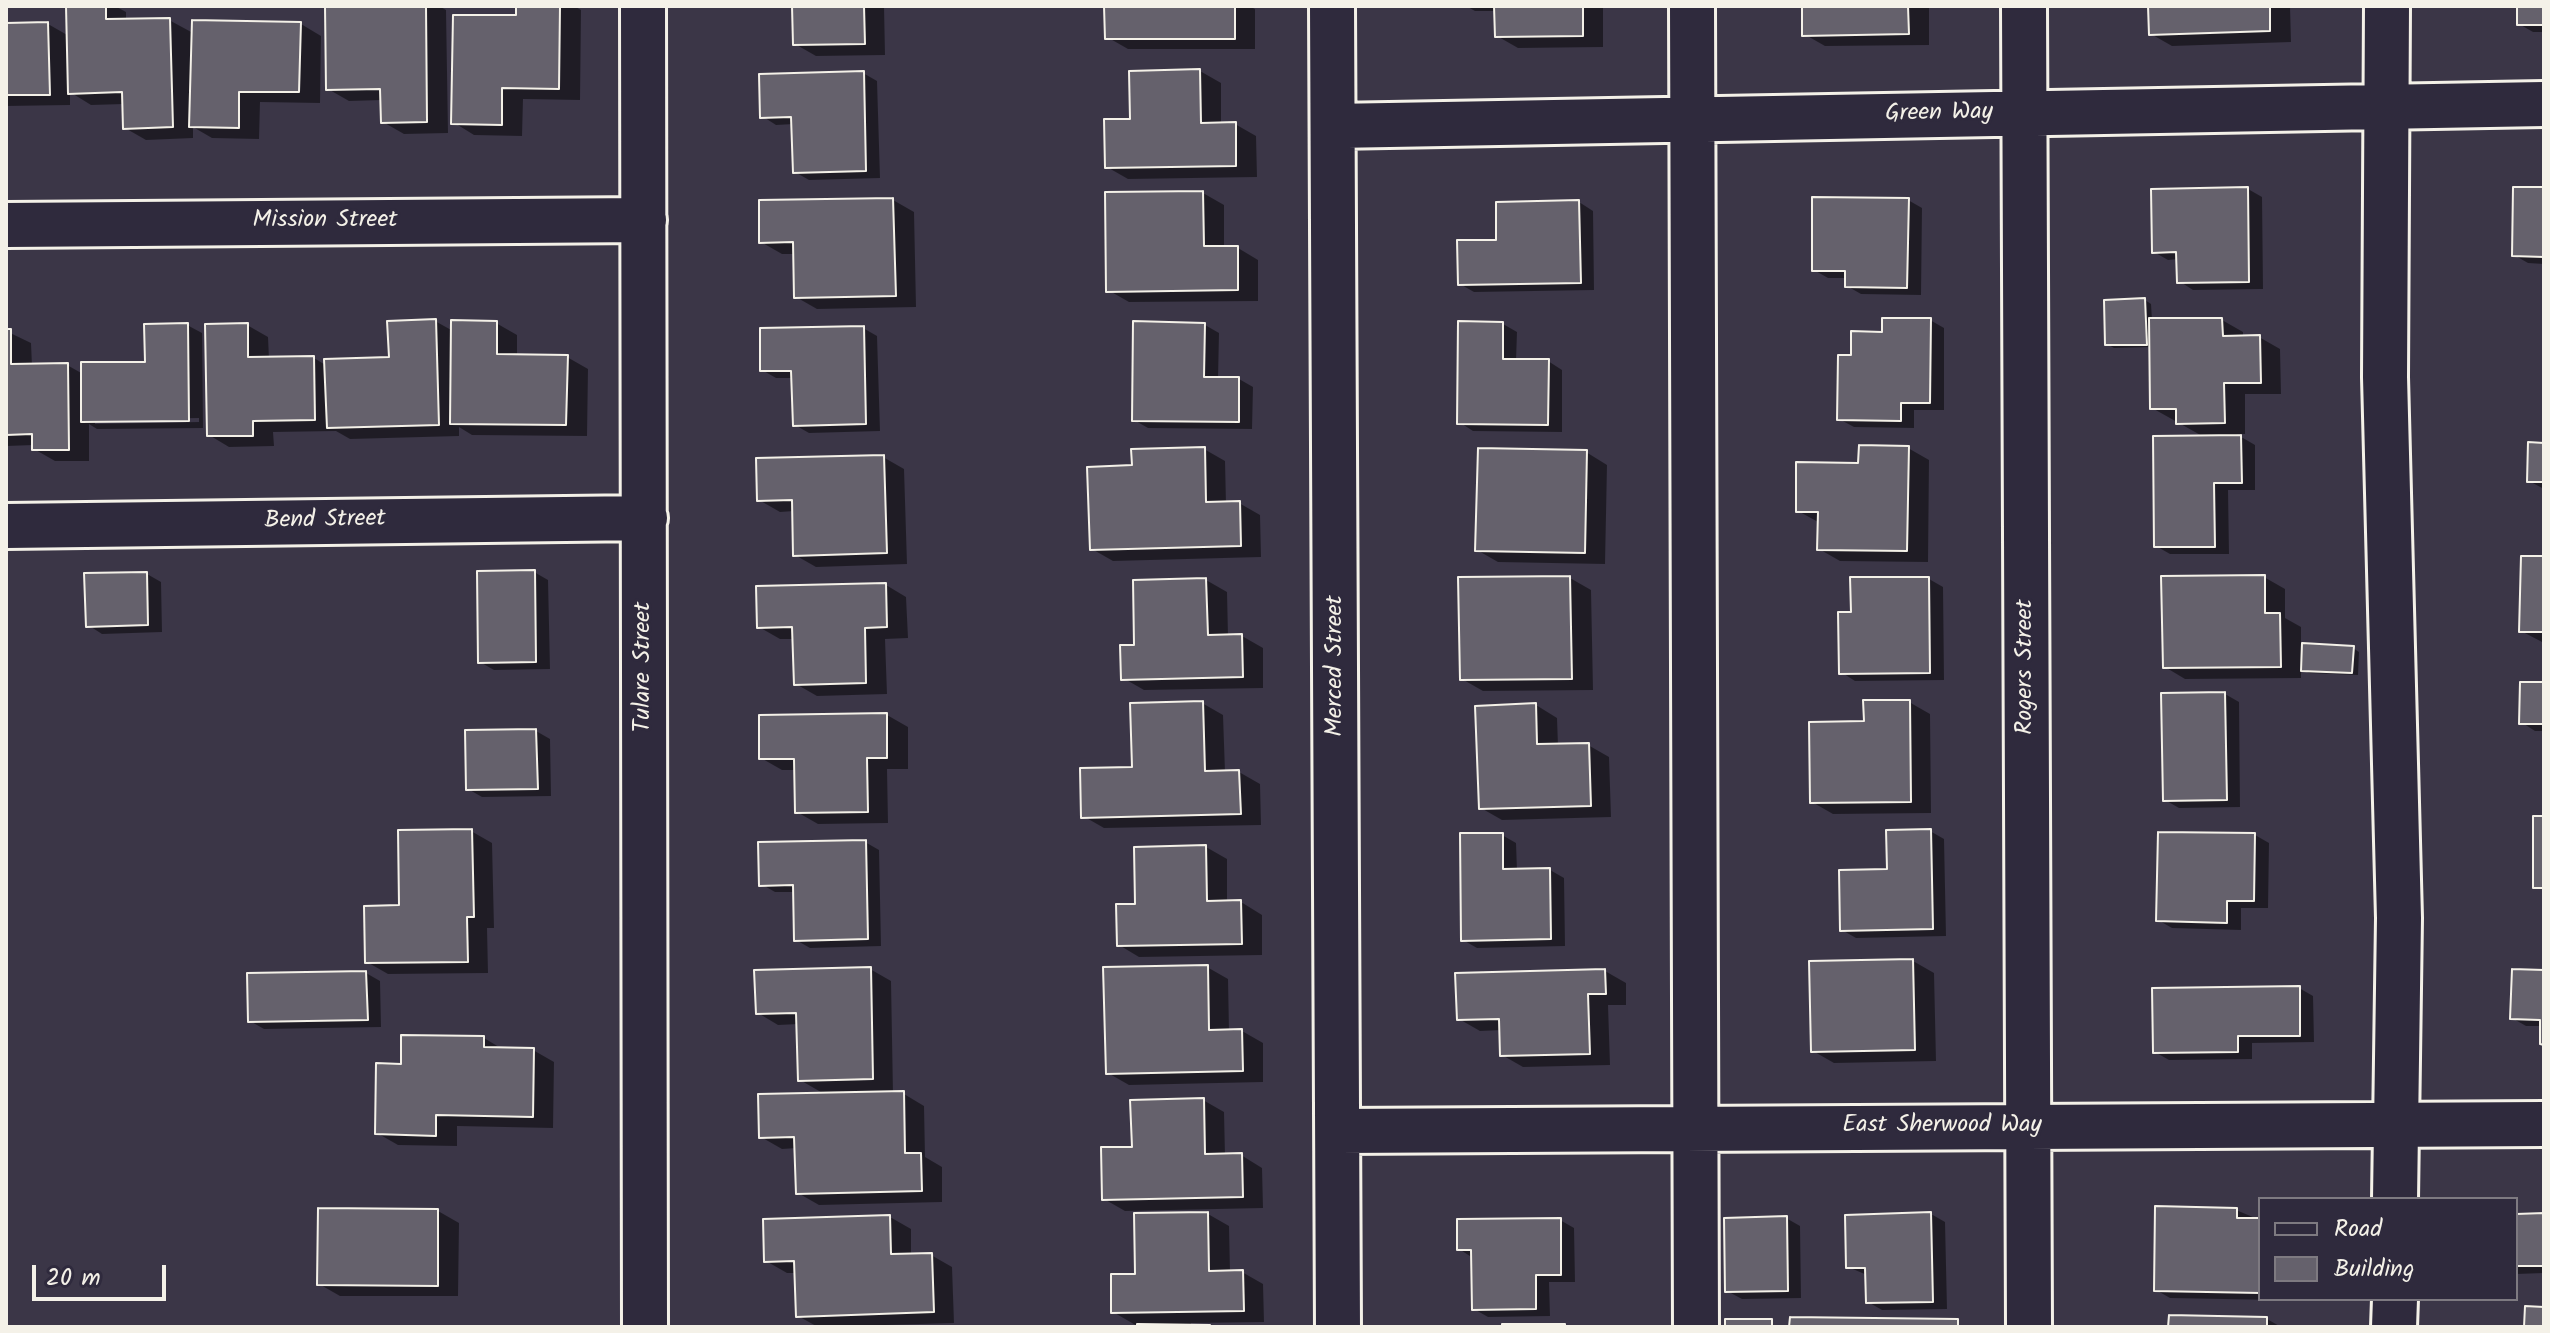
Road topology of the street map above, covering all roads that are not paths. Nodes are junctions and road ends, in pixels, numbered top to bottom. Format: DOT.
graph roads {
  1 [pos="643,6"];
  2 [pos="1332,6"];
  3 [pos="1692,6"];
  4 [pos="2024,6"];
  5 [pos="2387,6"];
  6 [pos="2544,104"];
  7 [pos="2385,107"];
  8 [pos="2024,113"];
  9 [pos="1691,119"];
  10 [pos="1334,126"];
  11 [pos="644,220"];
  12 [pos="6,225"];
  13 [pos="645,518"];
  14 [pos="6,526"];
  15 [pos="2544,1124"];
  16 [pos="2396,1125"];
  17 [pos="2028,1127"];
  18 [pos="1693,1129"];
  19 [pos="1340,1131"];
  20 [pos="2395,1197"];
  21 [pos="2395,1301"];
  22 [pos="645,1327"];
  23 [pos="1338,1327"];
  24 [pos="1696,1327"];
  25 [pos="2029,1327"];
  26 [pos="2394,1327"];
  1 -- 11 [label="street, Tulare Street"];
  2 -- 10 [label="street, Merced Street"];
  3 -- 9 [label="street"];
  4 -- 8 [label="street, Rogers Street"];
  5 -- 7 [label="street"];
  6 -- 7 [label="street, Green Way"];
  7 -- 8 [label="street, Green Way"];
  7 -- 16 [label="street"];
  8 -- 9 [label="street, Green Way"];
  8 -- 17 [label="street, Rogers Street"];
  9 -- 10 [label="street, Green Way"];
  9 -- 18 [label="street"];
  10 -- 19 [label="street, Merced Street"];
  11 -- 12 [label="street, Mission Street"];
  11 -- 13 [label="street, Tulare Street"];
  13 -- 14 [label="street, Bend Street"];
  13 -- 22 [label="street, Tulare Street"];
  15 -- 16 [label="street, East Sherwood Way"];
  16 -- 17 [label="street, East Sherwood Way"];
  16 -- 20 [label="street"];
  17 -- 18 [label="street, East Sherwood Way"];
  17 -- 25 [label="street, Rogers Street"];
  18 -- 19 [label="street, East Sherwood Way"];
  18 -- 24 [label="street"];
  19 -- 23 [label="street, Merced Street"];
  21 -- 26 [label="street"];
}
